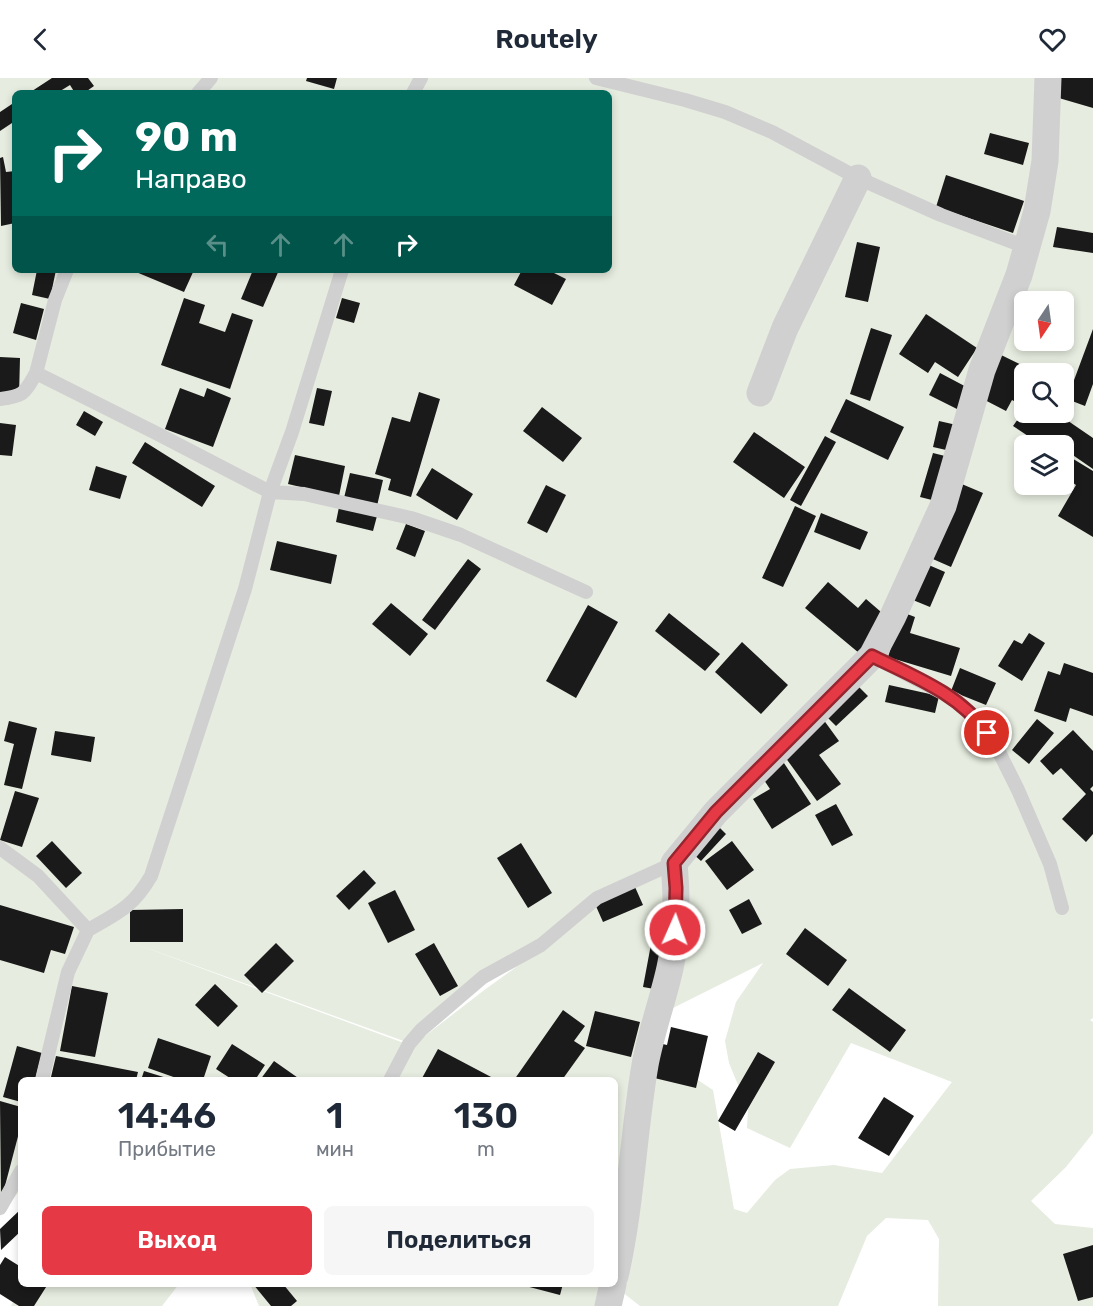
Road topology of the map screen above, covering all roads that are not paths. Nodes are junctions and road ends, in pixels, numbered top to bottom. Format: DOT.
graph roads {
  1 [pos="211,78"];
  2 [pos="596,78"];
  3 [pos="1048,78"];
  4 [pos="201,90"];
  5 [pos="858,178"];
  6 [pos="1026,247"];
  7 [pos="66,273"];
  8 [pos="341,273"];
  9 [pos="36,373"];
  10 [pos="760,393"];
  11 [pos="0,399"];
  12 [pos="270,492"];
  13 [pos="586,592"];
  14 [pos="872,656"];
  15 [pos="0,848"];
  16 [pos="674,863"];
  17 [pos="1062,908"];
  18 [pos="88,930"];
  19 [pos="43,1077"];
  20 [pos="392,1077"];
  21 [pos="18,1175"];
  22 [pos="0,1208"];
  23 [pos="618,1259"];
  24 [pos="612,1287"];
  25 [pos="608,1306"];
  1 -- 4 [label="lane"];
  2 -- 5 [label="lane"];
  3 -- 6 [label="street"];
  5 -- 6 [label="lane"];
  5 -- 10 [label="street"];
  6 -- 14 [label="street"];
  7 -- 9 [label="lane"];
  8 -- 12 [label="lane"];
  9 -- 11 [label="lane"];
  9 -- 12 [label="lane"];
  12 -- 13 [label="lane"];
  12 -- 18 [label="lane"];
  14 -- 16 [label="street"];
  14 -- 17 [label="lane"];
  15 -- 18 [label="lane"];
  16 -- 20 [label="lane"];
  16 -- 23 [label="street"];
  18 -- 19 [label="lane"];
  21 -- 22 [label="lane"];
  24 -- 25 [label="street"];
}
